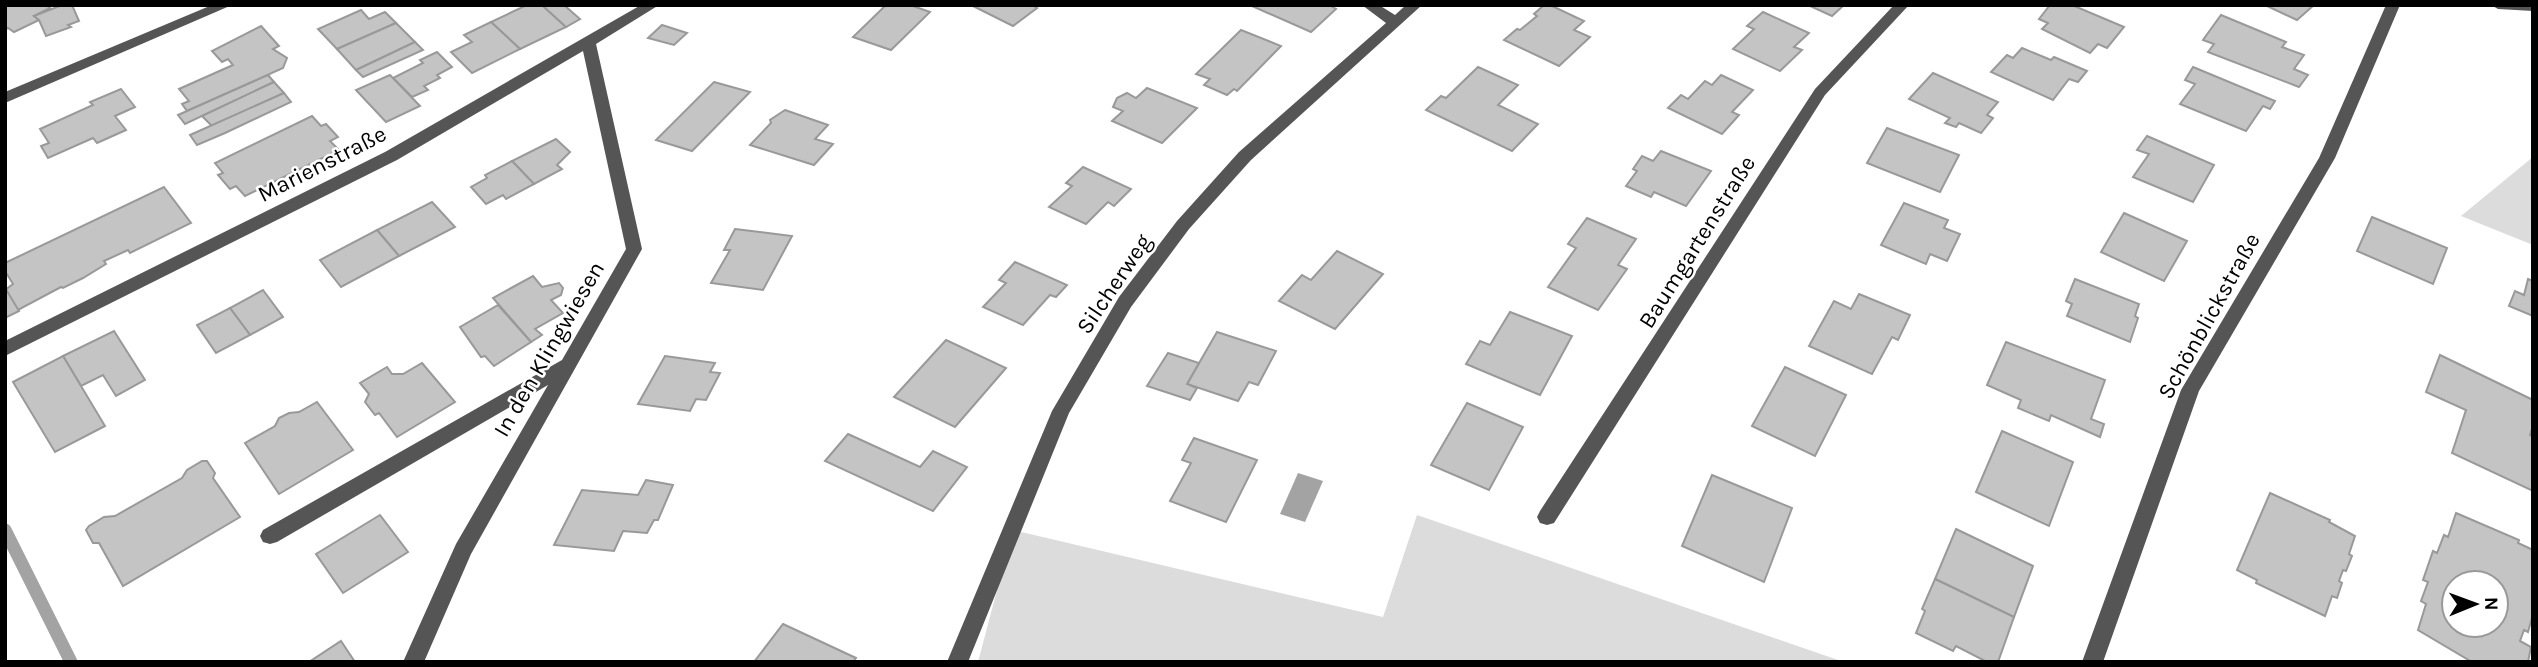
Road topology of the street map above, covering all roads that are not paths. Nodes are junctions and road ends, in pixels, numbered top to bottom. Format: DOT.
graph roads {
  1 [pos="225,5"];
  2 [pos="652,5"];
  3 [pos="1369,5"];
  4 [pos="1415,5"];
  5 [pos="1902,5"];
  6 [pos="2393,5"];
  7 [pos="2498,5"];
  8 [pos="2533,7"];
  9 [pos="1395,22"];
  10 [pos="589,44"];
  11 [pos="5,98"];
  12 [pos="5,349"];
  13 [pos="568,364"];
  14 [pos="1547,517"];
  15 [pos="270,536"];
  16 [pos="412,662"];
  17 [pos="957,662"];
  18 [pos="2092,662"];
  1 -- 11 [label="street"];
  2 -- 10 [label="street, Marienstraße"];
  3 -- 9 [label="street"];
  4 -- 9 [label="street, Silcherweg"];
  5 -- 14 [label="street, Baumgartenstraße"];
  6 -- 18 [label="street, Schönblickstraße"];
  7 -- 8 [label="street"];
  9 -- 17 [label="street, Silcherweg"];
  10 -- 12 [label="street, Marienstraße"];
  10 -- 13 [label="street, In den Klingwiesen"];
  13 -- 15 [label="street"];
  13 -- 16 [label="street, In den Klingwiesen"];
}
